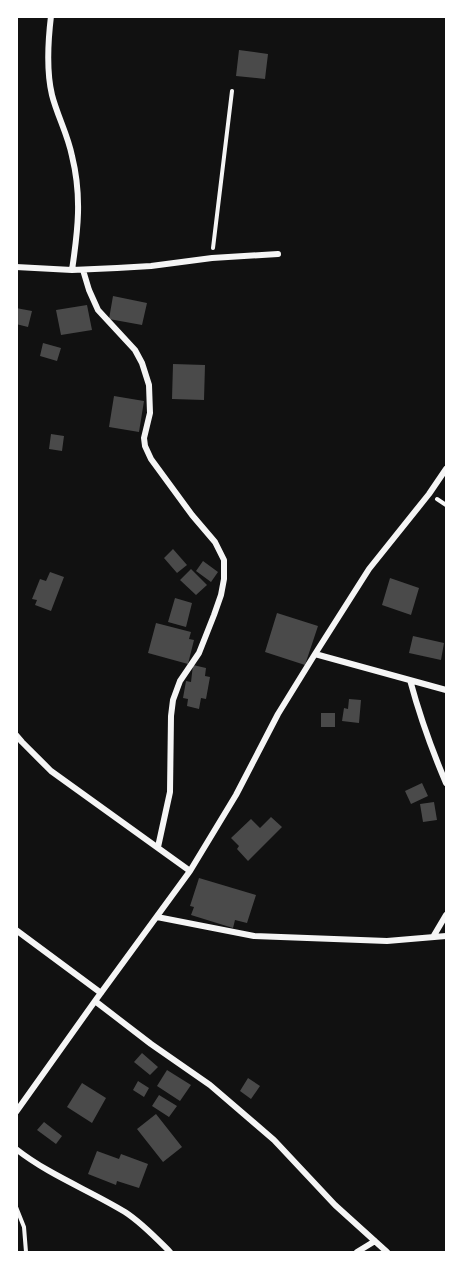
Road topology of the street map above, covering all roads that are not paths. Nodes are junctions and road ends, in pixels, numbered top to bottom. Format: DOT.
graph roads {
  1 [pos="51,16"];
  2 [pos="278,254"];
  3 [pos="16,267"];
  4 [pos="72,270"];
  5 [pos="83,270"];
  6 [pos="447,469"];
  7 [pos="315,654"];
  8 [pos="410,680"];
  9 [pos="447,690"];
  10 [pos="16,735"];
  11 [pos="447,783"];
  12 [pos="158,847"];
  13 [pos="190,871"];
  14 [pos="447,915"];
  15 [pos="157,917"];
  16 [pos="16,930"];
  17 [pos="447,936"];
  18 [pos="433,937"];
  19 [pos="101,993"];
  20 [pos="95,1001"];
  21 [pos="16,1112"];
  22 [pos="16,1149"];
  23 [pos="375,1241"];
  24 [pos="170,1252"];
  25 [pos="357,1252"];
  26 [pos="387,1252"];
  1 -- 4 [label="street"];
  2 -- 5 [label="street"];
  3 -- 4 [label="street"];
  4 -- 5 [label="street"];
  5 -- 12 [label="street"];
  6 -- 7 [label="street"];
  7 -- 8 [label="street"];
  7 -- 13 [label="street"];
  8 -- 9 [label="street"];
  8 -- 11 [label="street"];
  10 -- 12 [label="street"];
  12 -- 13 [label="street"];
  13 -- 15 [label="street"];
  14 -- 18 [label="street"];
  15 -- 18 [label="street"];
  15 -- 19 [label="street"];
  16 -- 19 [label="street"];
  17 -- 18 [label="street"];
  19 -- 20 [label="street"];
  20 -- 21 [label="street"];
  20 -- 23 [label="street"];
  22 -- 24 [label="street"];
  23 -- 25 [label="street"];
  23 -- 26 [label="street"];
}
